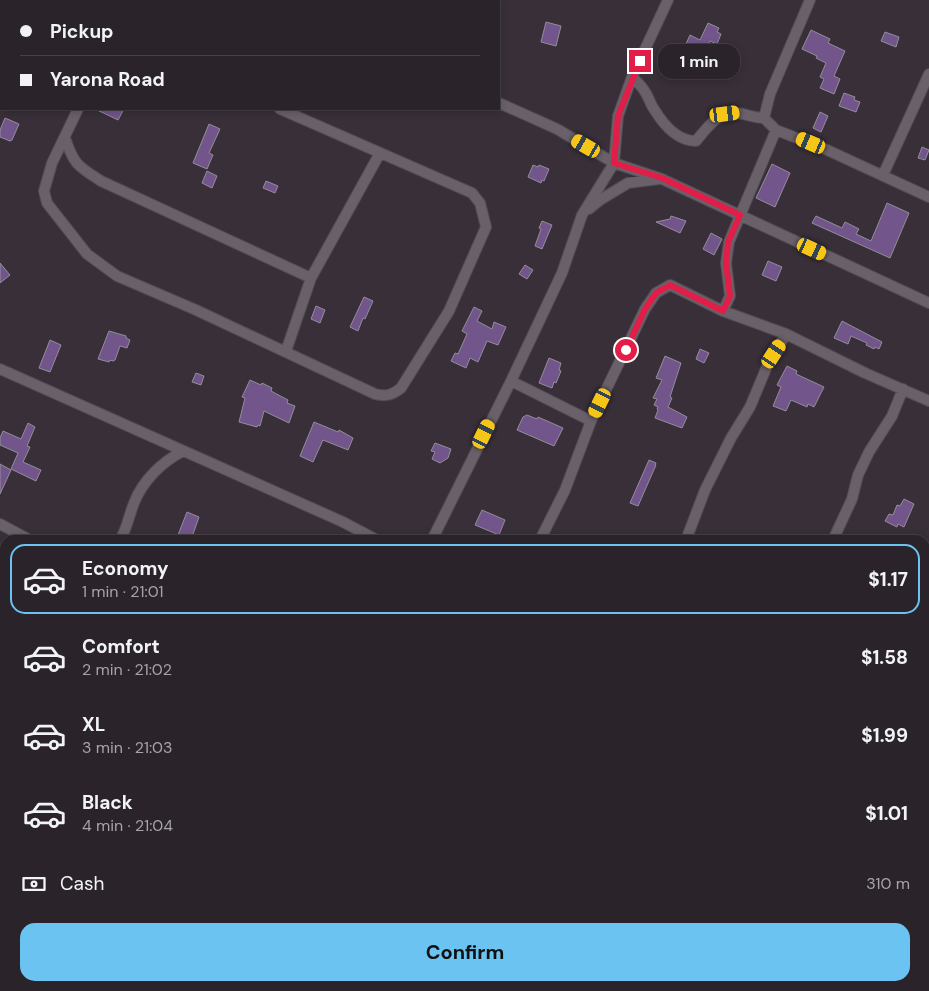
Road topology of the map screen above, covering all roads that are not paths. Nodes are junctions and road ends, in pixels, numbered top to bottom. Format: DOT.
graph roads {
  1 [pos="668,0"];
  2 [pos="810,0"];
  3 [pos="929,74"];
  4 [pos="632,77"];
  5 [pos="500,103"];
  6 [pos="78,110"];
  7 [pos="282,110"];
  8 [pos="764,118"];
  9 [pos="776,130"];
  10 [pos="65,138"];
  11 [pos="380,153"];
  12 [pos="614,163"];
  13 [pos="883,175"];
  14 [pos="662,178"];
  15 [pos="929,197"];
  16 [pos="582,215"];
  17 [pos="740,215"];
  18 [pos="311,278"];
  19 [pos="929,303"];
  20 [pos="723,311"];
  21 [pos="786,334"];
  22 [pos="286,351"];
  23 [pos="0,369"];
  24 [pos="511,381"];
  25 [pos="903,389"];
  26 [pos="929,400"];
  27 [pos="591,420"];
  28 [pos="183,451"];
  29 [pos="0,524"];
  30 [pos="21,535"];
  31 [pos="122,535"];
  32 [pos="368,535"];
  33 [pos="434,535"];
  34 [pos="542,535"];
  35 [pos="688,535"];
  36 [pos="835,535"];
  1 -- 4 [label="street"];
  2 -- 8 [label="street"];
  3 -- 13 [label="street"];
  4 -- 8 [label="street"];
  4 -- 12 [label="street"];
  5 -- 12 [label="street"];
  6 -- 10 [label="street"];
  7 -- 11 [label="street"];
  8 -- 9 [label="street"];
  9 -- 13 [label="street"];
  9 -- 17 [label="street"];
  10 -- 18 [label="street"];
  10 -- 22 [label="street"];
  11 -- 18 [label="street"];
  11 -- 22 [label="street"];
  12 -- 14 [label="street"];
  12 -- 16 [label="street"];
  13 -- 15 [label="street"];
  14 -- 16 [label="street"];
  14 -- 17 [label="street"];
  16 -- 24 [label="street"];
  17 -- 19 [label="street"];
  17 -- 20 [label="street"];
  18 -- 22 [label="street"];
  20 -- 21 [label="street"];
  20 -- 27 [label="street"];
  21 -- 25 [label="street"];
  21 -- 35 [label="street"];
  23 -- 28 [label="street"];
  24 -- 27 [label="street"];
  24 -- 33 [label="street"];
  25 -- 26 [label="street"];
  25 -- 36 [label="street"];
  27 -- 34 [label="street"];
  28 -- 31 [label="street"];
  28 -- 32 [label="street"];
  29 -- 30 [label="street"];
}
